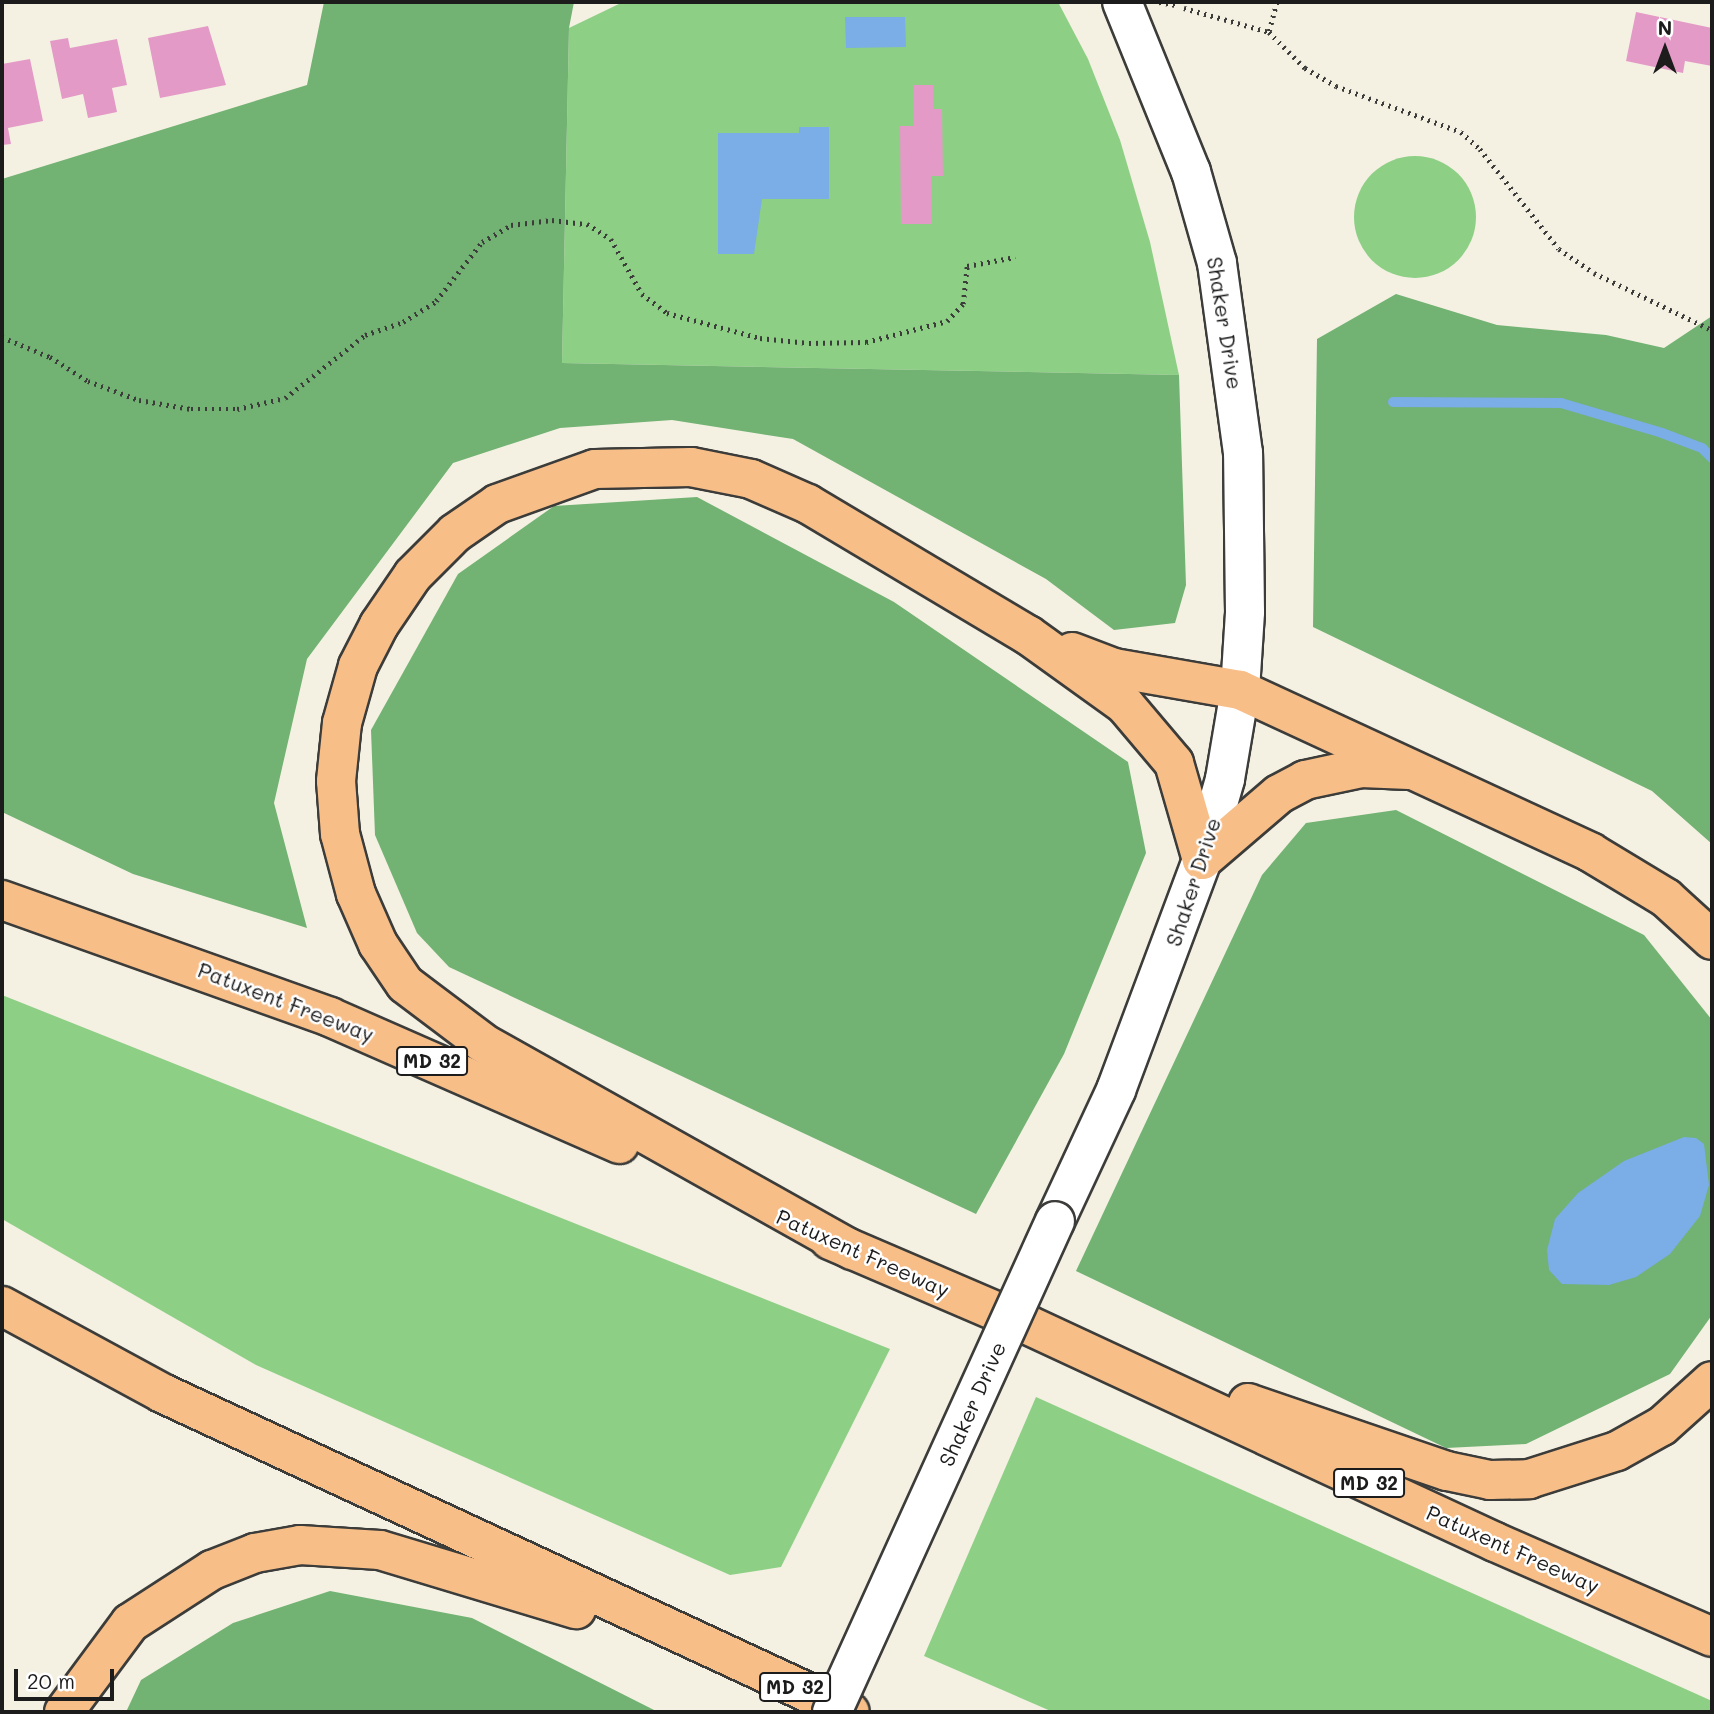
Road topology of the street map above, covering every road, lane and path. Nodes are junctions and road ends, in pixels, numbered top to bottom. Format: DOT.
graph roads {
  1 [pos="1122,2"];
  2 [pos="1159,2"];
  3 [pos="1277,2"];
  4 [pos="1176,5"];
  5 [pos="1184,8"];
  6 [pos="1269,32"];
  7 [pos="1015,257"];
  8 [pos="1712,330"];
  9 [pos="2,337"];
  10 [pos="1028,635"];
  11 [pos="1240,690"];
  12 [pos="1409,770"];
  13 [pos="1202,860"];
  14 [pos="2,900"];
  15 [pos="1712,940"];
  16 [pos="852,1250"];
  17 [pos="2,1306"];
  18 [pos="1028,1325"];
  19 [pos="1712,1381"];
  20 [pos="1712,1637"];
  21 [pos="740,1662"];
  22 [pos="95,1664"];
  23 [pos="64,1712"];
  24 [pos="90,1712"];
  25 [pos="832,1712"];
  26 [pos="850,1712"];
  1 -- 11 [label="street, Shaker Drive"];
  2 -- 4 [label="path"];
  3 -- 6 [label="path"];
  5 -- 6 [label="path"];
  6 -- 8 [label="path"];
  7 -- 9 [label="path"];
  10 -- 11 [label="highway"];
  10 -- 13 [label="highway"];
  10 -- 16 [label="highway"];
  11 -- 12 [label="highway"];
  11 -- 13 [label="street, Shaker Drive"];
  12 -- 13 [label="highway"];
  12 -- 15 [label="highway"];
  13 -- 25 [label="street, Shaker Drive, bridge"];
  14 -- 16 [label="highway, Patuxent Freeway / MD 32"];
  16 -- 18 [label="highway, Patuxent Freeway / MD 32"];
  17 -- 21 [label="highway, MD 32"];
  18 -- 19 [label="highway"];
  18 -- 20 [label="highway, Patuxent Freeway / MD 32"];
  21 -- 22 [label="highway"];
  21 -- 26 [label="highway, MD 32"];
  22 -- 23 [label="highway"];
  22 -- 24 [label="highway"];
}
